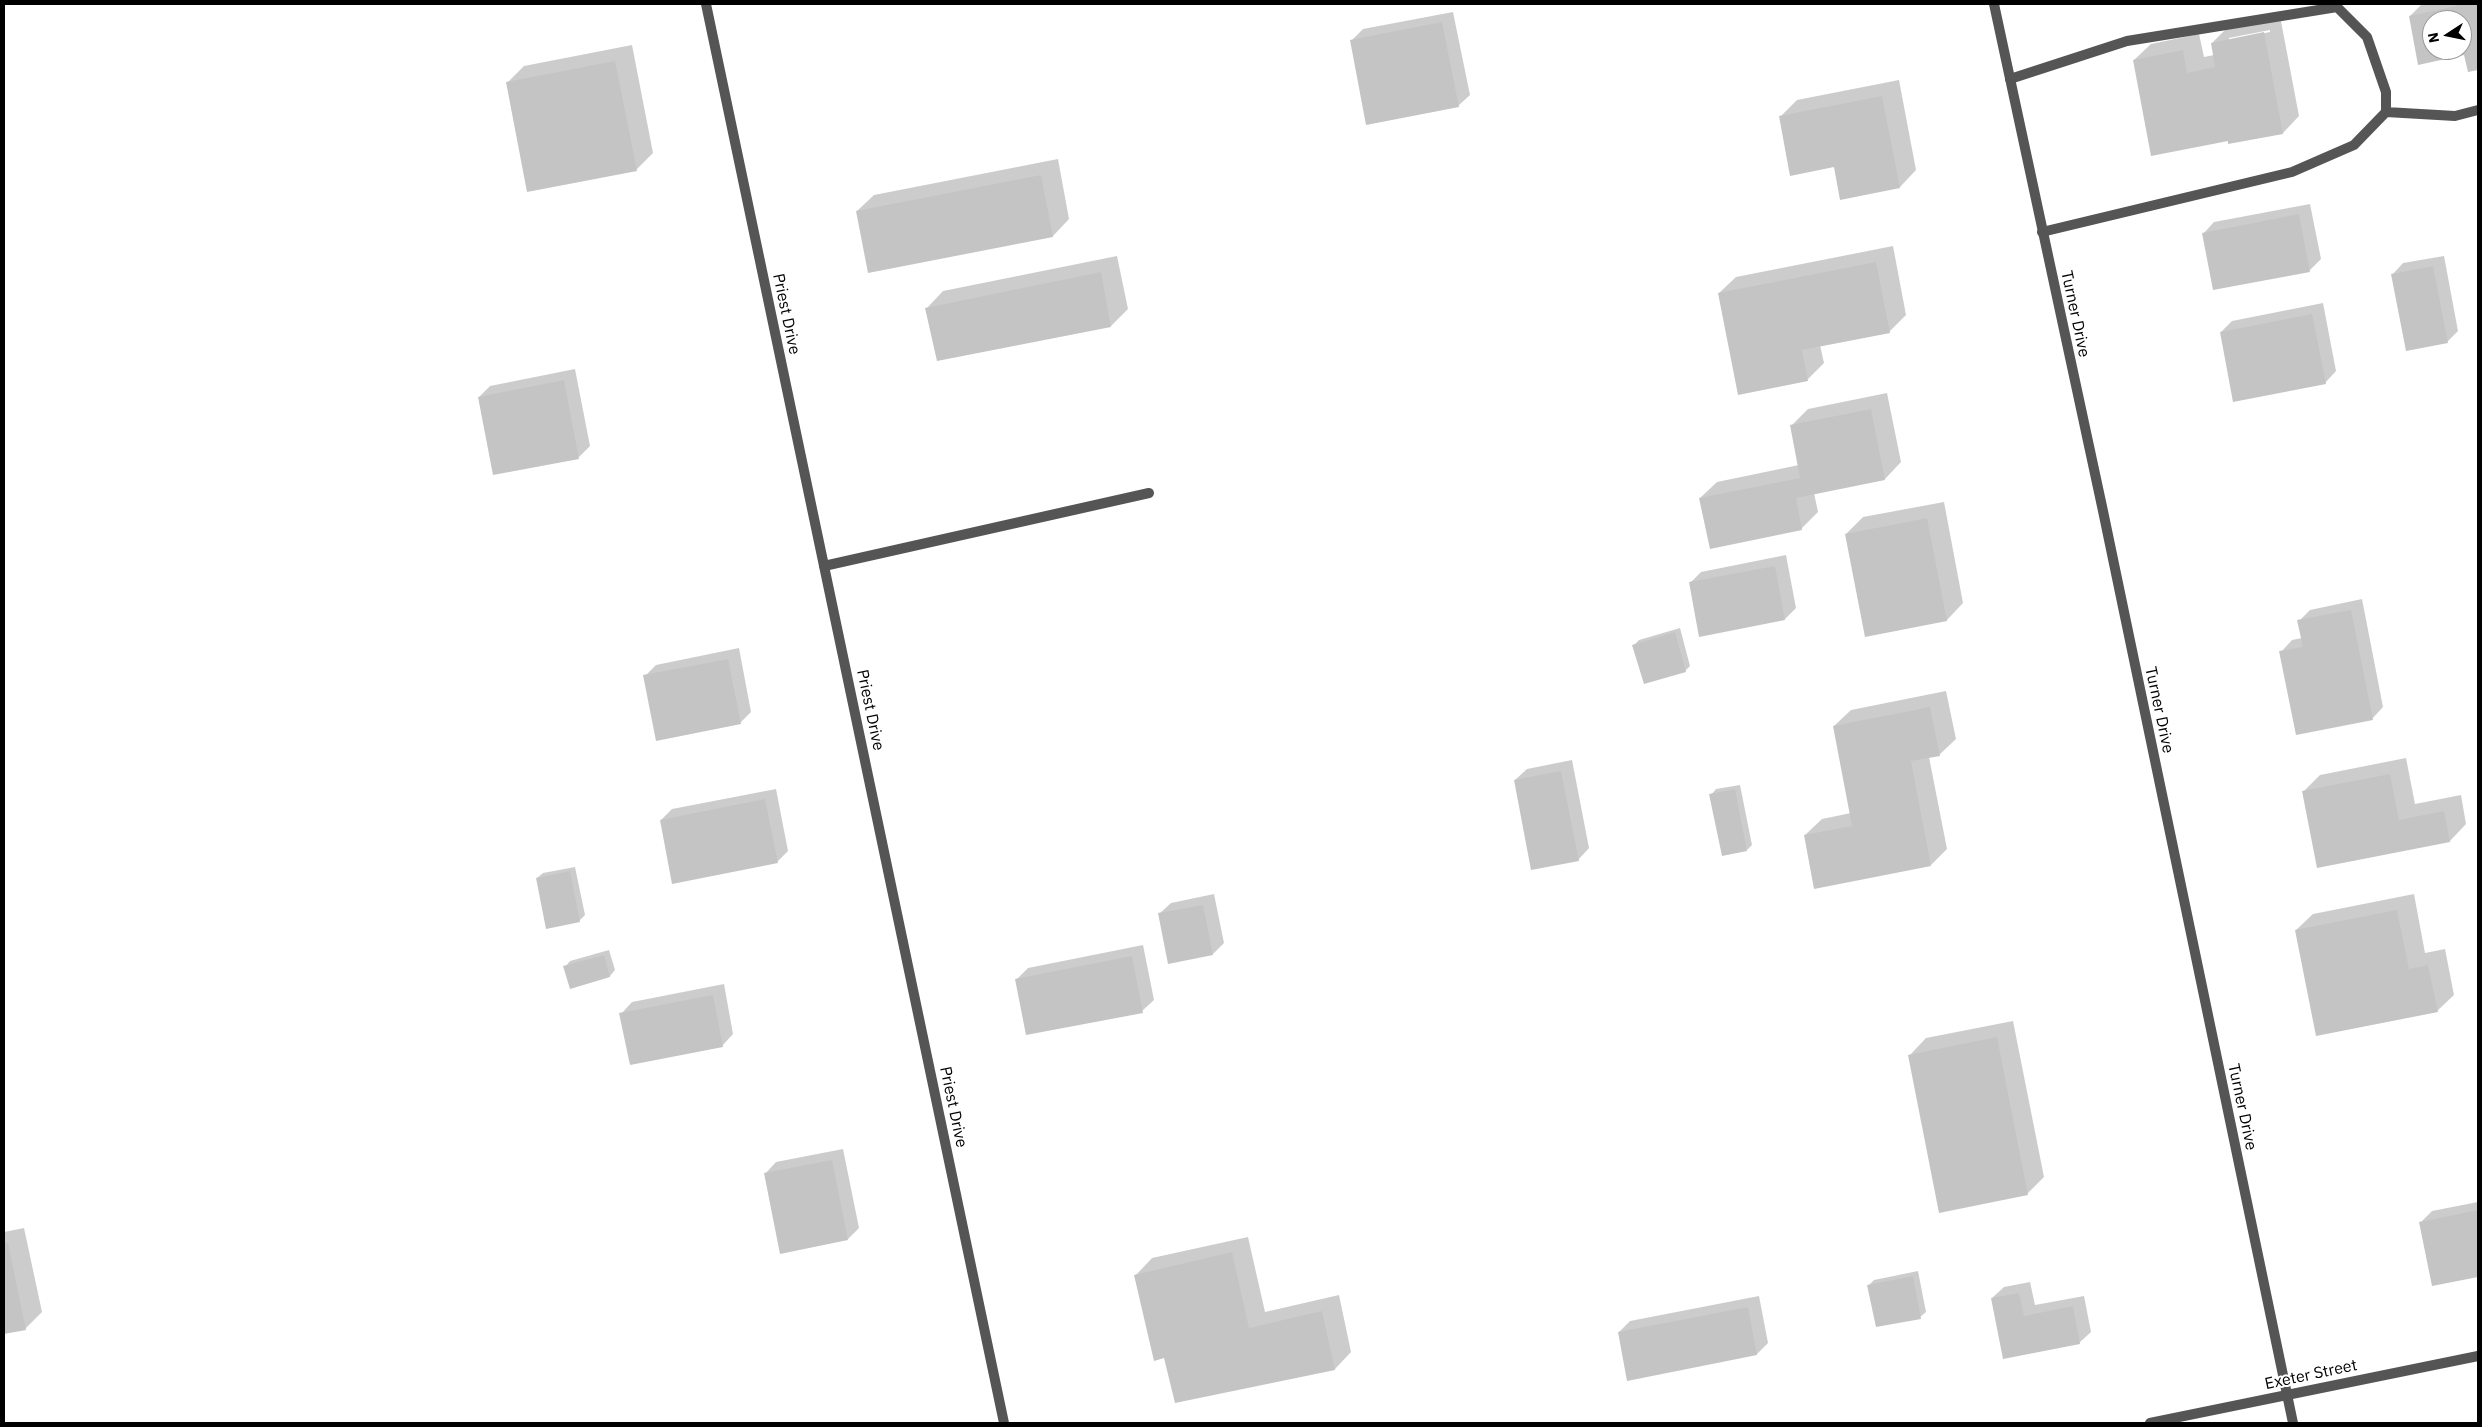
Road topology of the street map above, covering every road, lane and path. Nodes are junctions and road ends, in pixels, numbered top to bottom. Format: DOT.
graph roads {
  1 [pos="706,4"];
  2 [pos="1994,4"];
  3 [pos="2010,79"];
  4 [pos="2478,110"];
  5 [pos="2386,112"];
  6 [pos="2042,232"];
  7 [pos="1149,494"];
  8 [pos="824,566"];
  9 [pos="2478,1356"];
  10 [pos="2287,1395"];
  11 [pos="1004,1423"];
  12 [pos="2150,1423"];
  13 [pos="2293,1423"];
  1 -- 8 [label="street, Priest Drive"];
  2 -- 3 [label="street, Turner Drive"];
  3 -- 5 [label="street"];
  3 -- 6 [label="street, Turner Drive"];
  4 -- 5 [label="street"];
  5 -- 6 [label="street"];
  6 -- 10 [label="street, Turner Drive"];
  7 -- 8 [label="street"];
  8 -- 11 [label="street, Priest Drive"];
  9 -- 10 [label="street, Exeter Street"];
  10 -- 12 [label="street, Exeter Street"];
  10 -- 13 [label="street, Turner Drive"];
}
